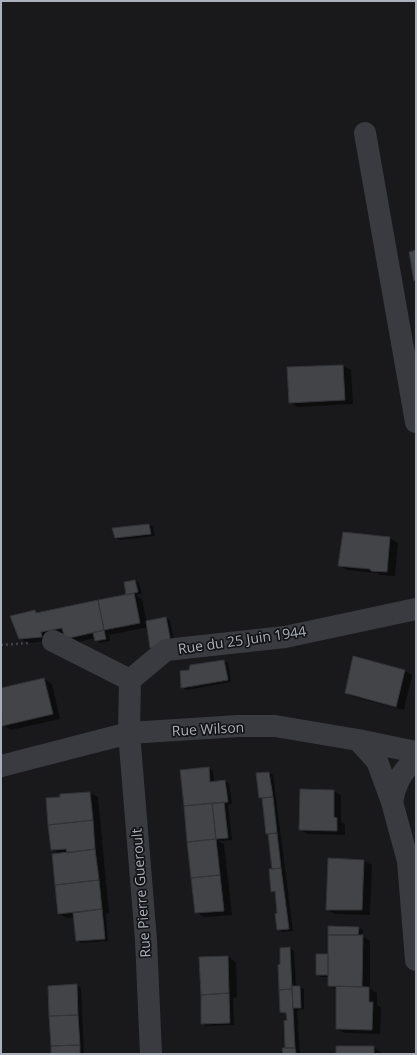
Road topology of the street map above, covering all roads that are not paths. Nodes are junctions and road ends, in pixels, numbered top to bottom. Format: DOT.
graph roads {
  1 [pos="365,133"];
  2 [pos="416,422"];
  3 [pos="416,610"];
  4 [pos="53,641"];
  5 [pos="130,680"];
  6 [pos="129,733"];
  7 [pos="358,740"];
  8 [pos="416,752"];
  9 [pos="416,760"];
  10 [pos="1,766"];
  11 [pos="392,802"];
  12 [pos="416,960"];
  13 [pos="151,1054"];
  1 -- 2 [label="street"];
  3 -- 5 [label="street, Rue du 25 Juin 1944"];
  4 -- 5 [label="street"];
  5 -- 6 [label="street"];
  6 -- 7 [label="street, Rue Wilson"];
  6 -- 10 [label="street, Rue Wilson"];
  6 -- 13 [label="street, Rue Pierre Gueroult"];
  7 -- 8 [label="street, Rue Wilson"];
  7 -- 11 [label="street"];
  9 -- 11 [label="street"];
  11 -- 12 [label="street"];
}
